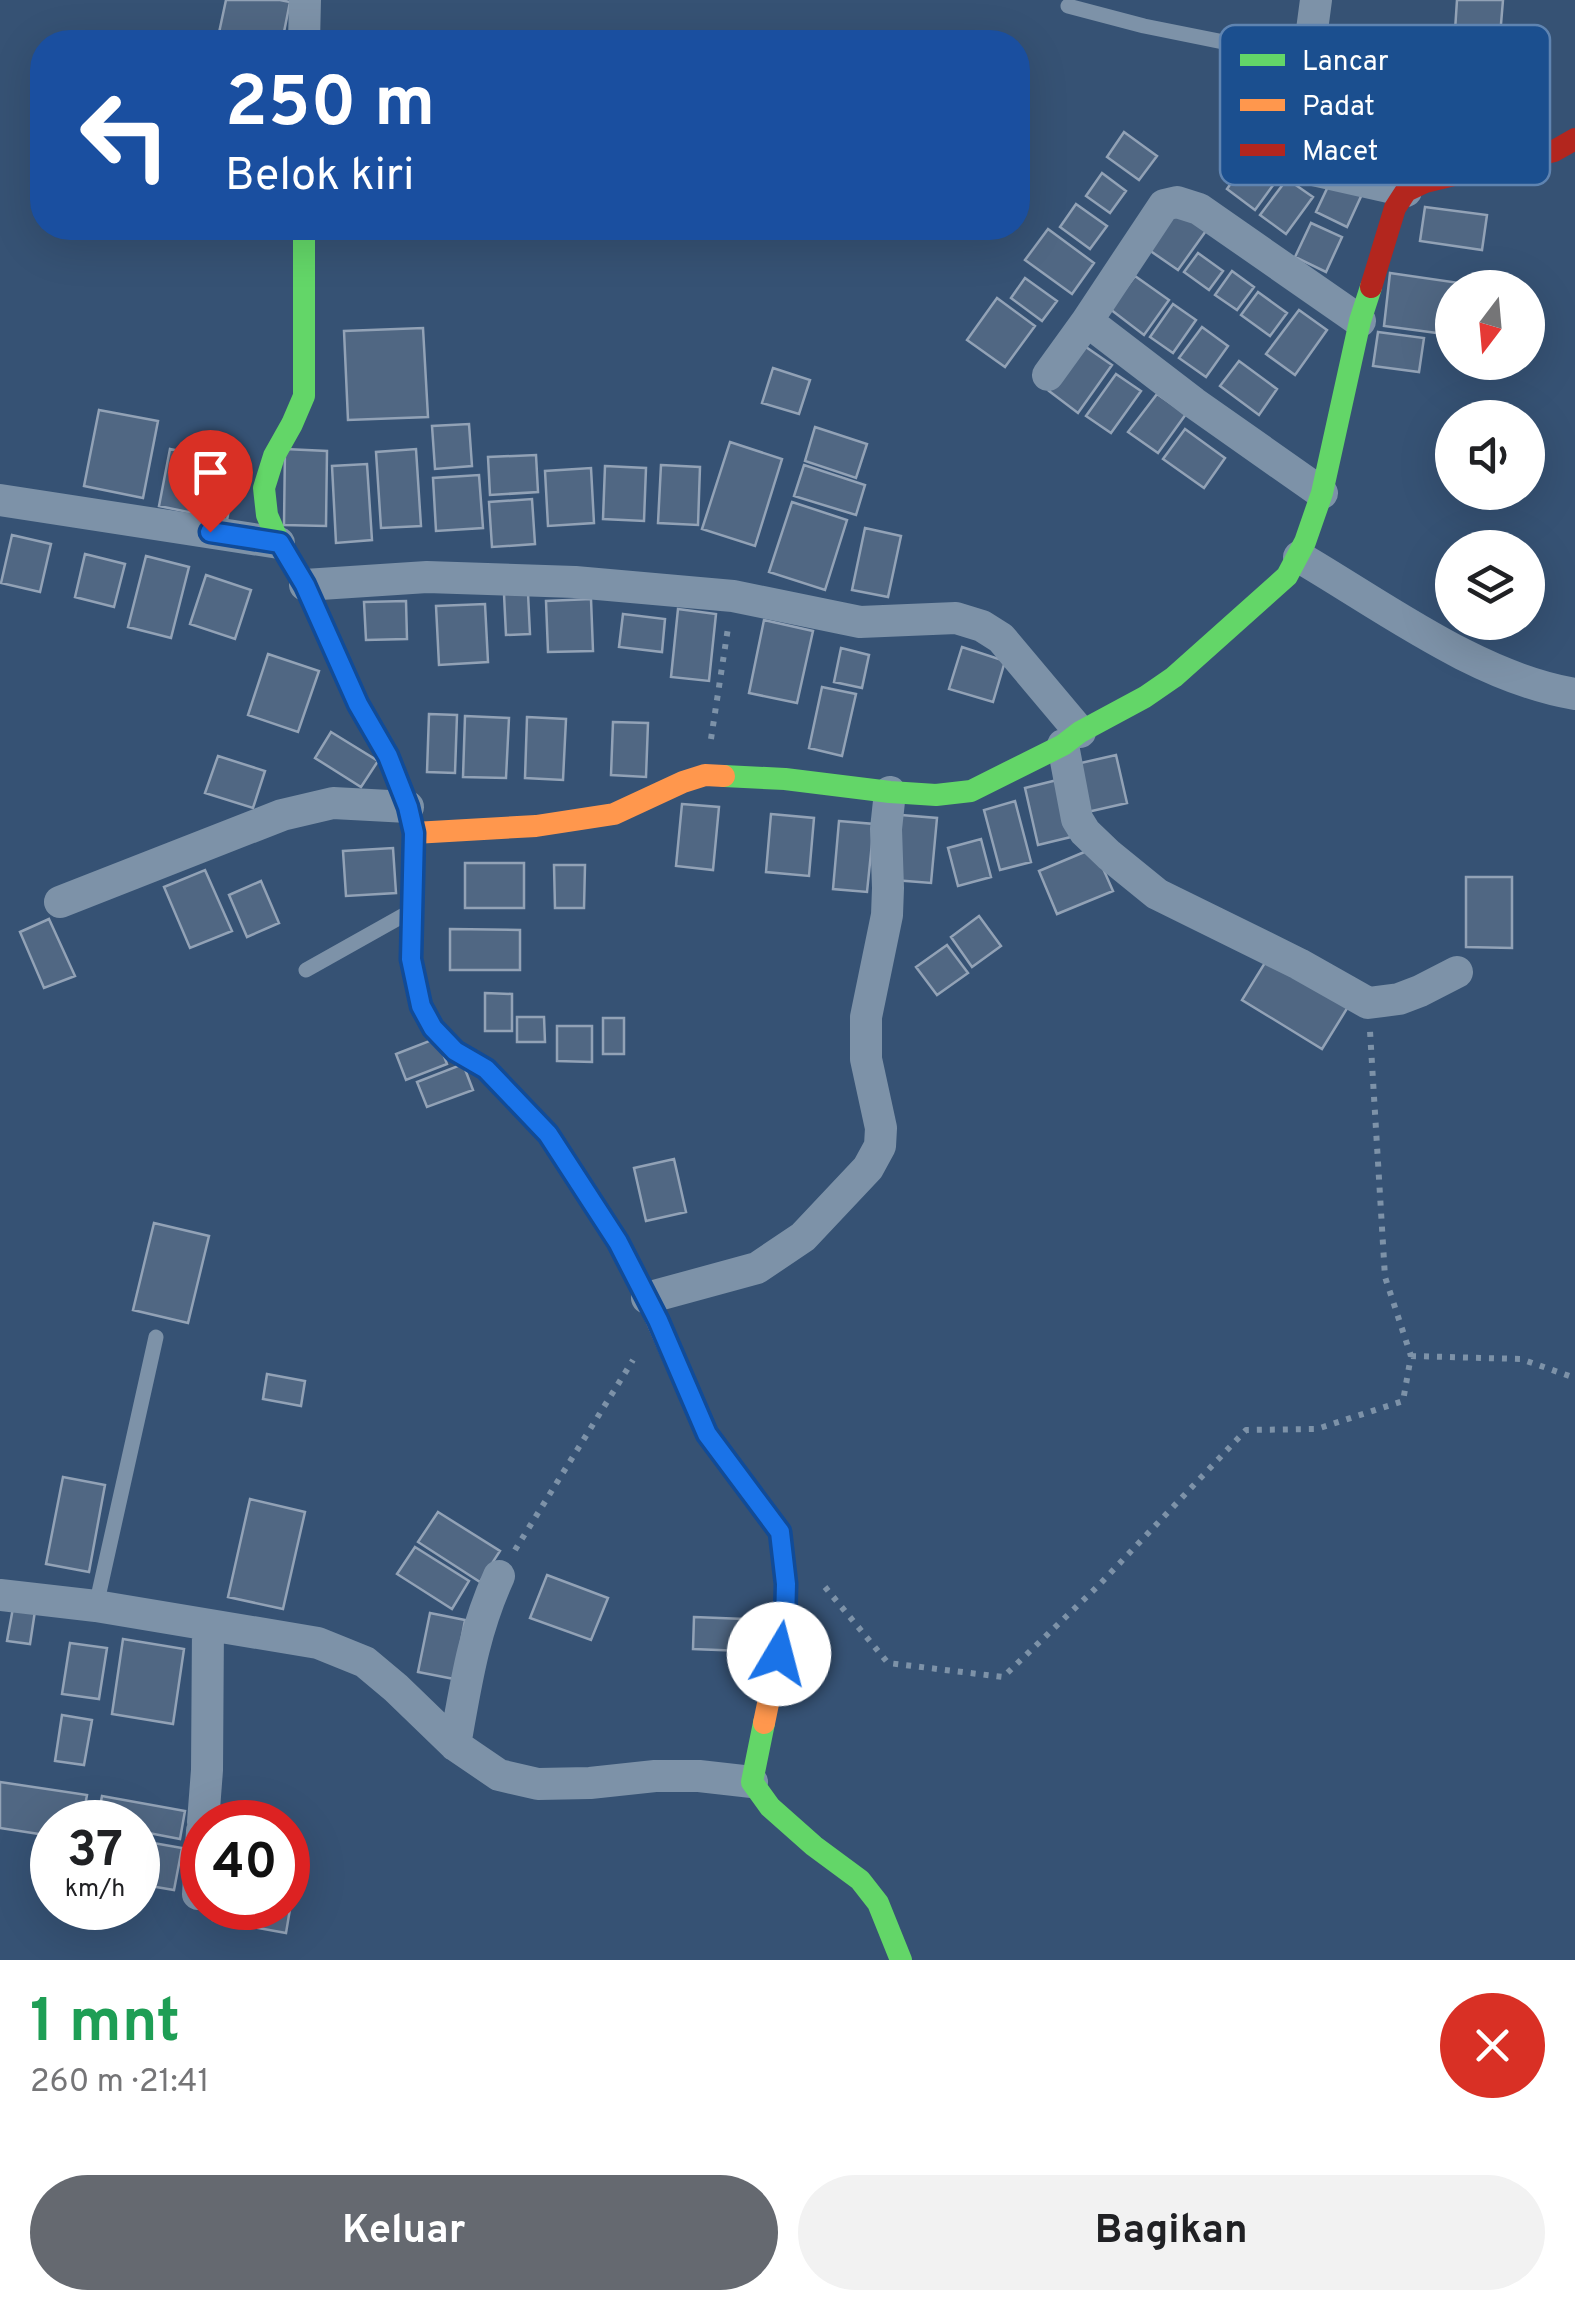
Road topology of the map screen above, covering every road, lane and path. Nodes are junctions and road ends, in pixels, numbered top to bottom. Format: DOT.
graph roads {
  1 [pos="305,0"];
  2 [pos="1316,0"];
  3 [pos="1068,6"];
  4 [pos="1313,25"];
  5 [pos="304,30"];
  6 [pos="1220,41"];
  7 [pos="1575,138"];
  8 [pos="1550,153"];
  9 [pos="1379,185"];
  10 [pos="1418,185"];
  11 [pos="1406,191"];
  12 [pos="304,240"];
  13 [pos="1087,321"];
  14 [pos="1360,321"];
  15 [pos="1048,375"];
  16 [pos="1322,493"];
  17 [pos="0,500"];
  18 [pos="280,543"];
  19 [pos="1298,557"];
  20 [pos="305,585"];
  21 [pos="733,596"];
  22 [pos="1575,694"];
  23 [pos="1072,739"];
  24 [pos="705,775"];
  25 [pos="890,792"];
  26 [pos="411,820"];
  27 [pos="60,902"];
  28 [pos="412,910"];
  29 [pos="306,970"];
  30 [pos="1456,972"];
  31 [pos="1368,1003"];
  32 [pos="652,1309"];
  33 [pos="156,1337"];
  34 [pos="1411,1356"];
  35 [pos="1575,1378"];
  36 [pos="499,1576"];
  37 [pos="816,1576"];
  38 [pos="0,1595"];
  39 [pos="96,1606"];
  40 [pos="208,1625"];
  41 [pos="455,1745"];
  42 [pos="752,1782"];
  43 [pos="205,1800"];
  44 [pos="901,1960"];
  1 -- 5 [label="street"];
  2 -- 4 [label="street"];
  3 -- 6 [label="lane"];
  7 -- 8 [label="street"];
  9 -- 11 [label="street"];
  10 -- 11 [label="street"];
  11 -- 14 [label="street"];
  12 -- 18 [label="street"];
  13 -- 14 [label="street"];
  13 -- 15 [label="street"];
  13 -- 16 [label="street"];
  14 -- 16 [label="street"];
  16 -- 19 [label="street"];
  17 -- 18 [label="street"];
  18 -- 20 [label="street"];
  19 -- 22 [label="street"];
  19 -- 23 [label="street"];
  20 -- 21 [label="street"];
  20 -- 26 [label="street"];
  21 -- 23 [label="street"];
  21 -- 24 [label="path"];
  23 -- 25 [label="street"];
  23 -- 31 [label="street"];
  24 -- 25 [label="street"];
  24 -- 26 [label="street"];
  25 -- 32 [label="street"];
  26 -- 27 [label="street"];
  26 -- 28 [label="street"];
  28 -- 29 [label="lane"];
  28 -- 32 [label="street"];
  30 -- 31 [label="street"];
  31 -- 34 [label="path"];
  32 -- 36 [label="path"];
  32 -- 42 [label="street"];
  33 -- 39 [label="lane"];
  34 -- 35 [label="path"];
  34 -- 37 [label="path"];
  36 -- 41 [label="street"];
  38 -- 39 [label="street"];
  39 -- 40 [label="street"];
  40 -- 41 [label="street"];
  40 -- 43 [label="street"];
  41 -- 42 [label="street"];
  42 -- 44 [label="street"];
}
